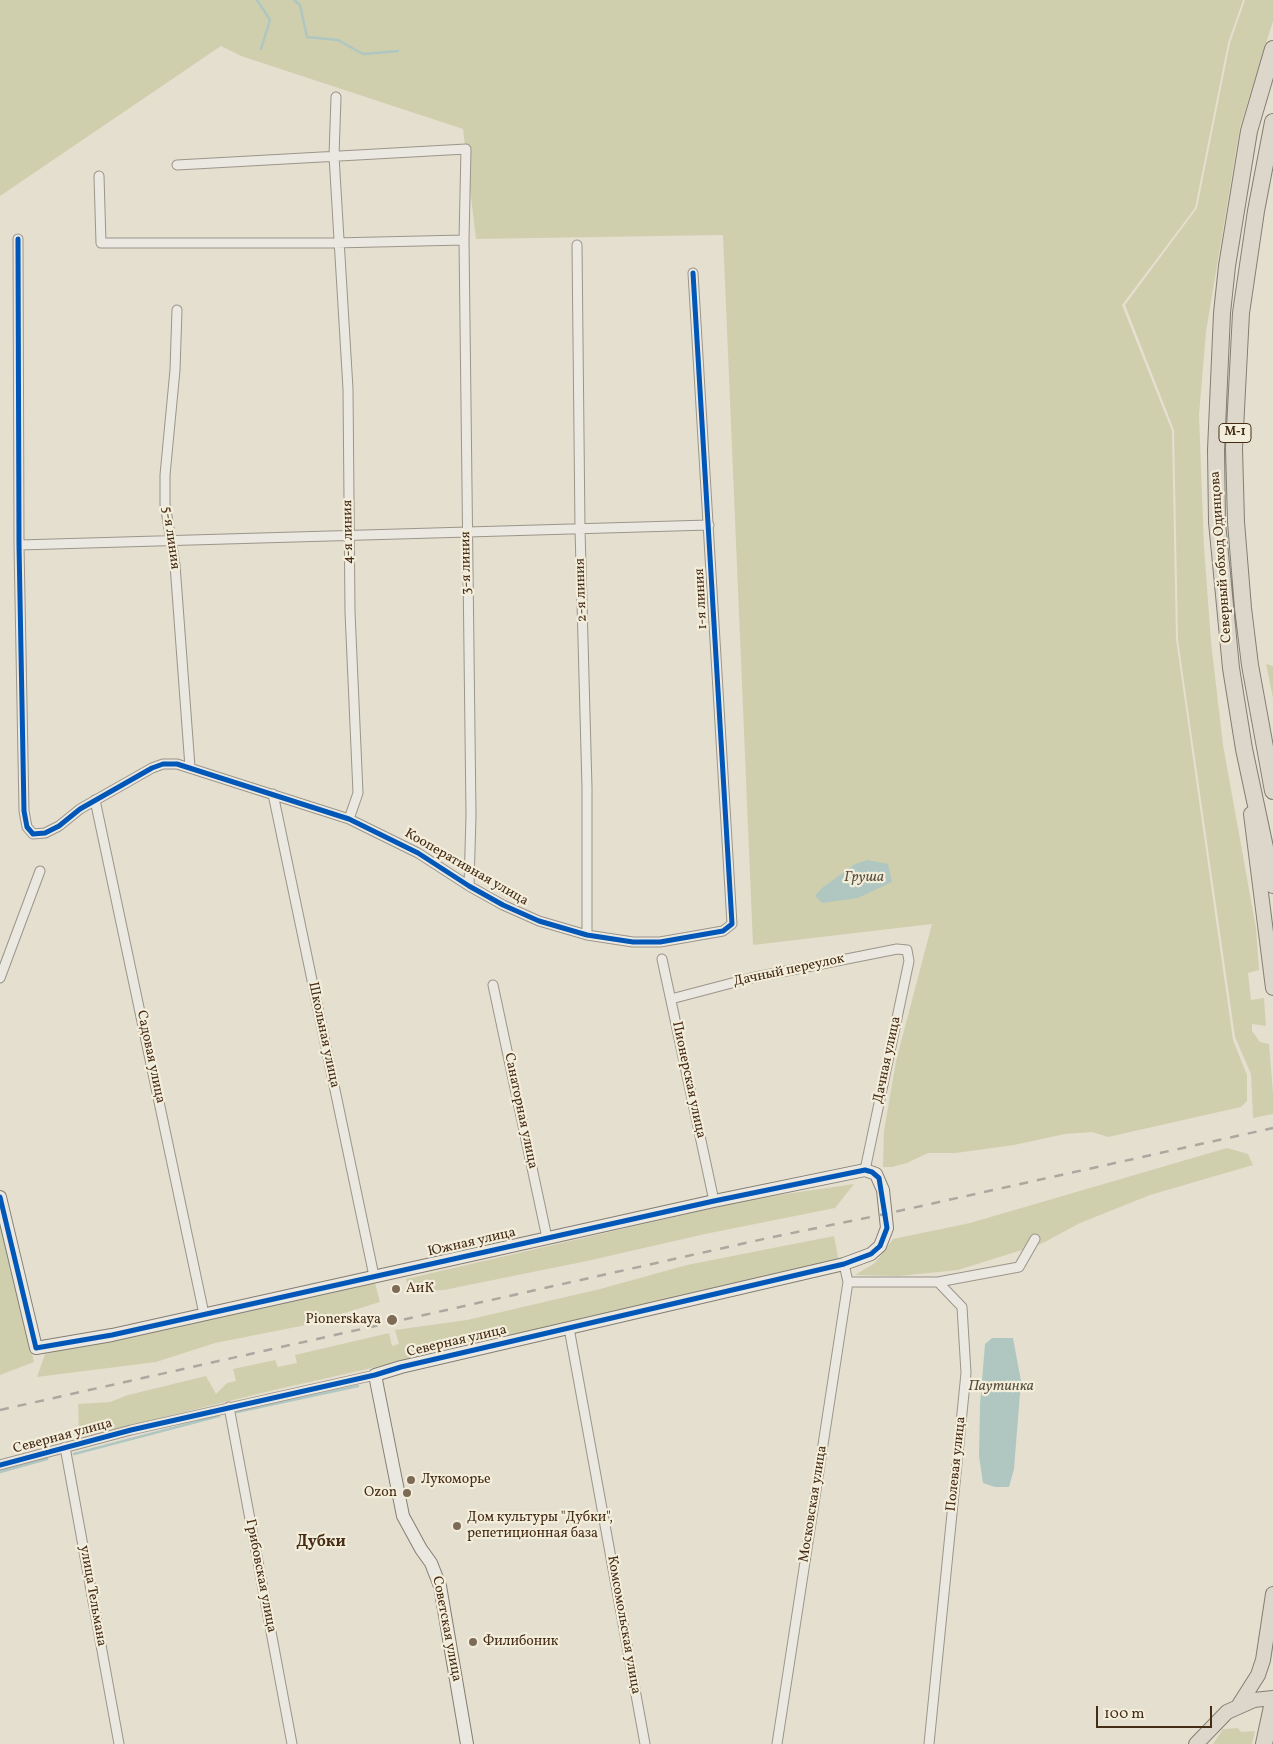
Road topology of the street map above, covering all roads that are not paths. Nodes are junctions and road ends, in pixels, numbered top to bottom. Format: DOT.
graph roads {
  1 [pos="1273,49"];
  2 [pos="336,97"];
  3 [pos="1273,122"];
  4 [pos="334,156"];
  5 [pos="177,165"];
  6 [pos="99,176"];
  7 [pos="18,239"];
  8 [pos="464,240"];
  9 [pos="340,243"];
  10 [pos="577,246"];
  11 [pos="693,273"];
  12 [pos="177,310"];
  13 [pos="709,525"];
  14 [pos="580,529"];
  15 [pos="466,532"];
  16 [pos="349,536"];
  17 [pos="172,540"];
  18 [pos="19,544"];
  19 [pos="1265,744"];
  20 [pos="1244,748"];
  21 [pos="190,767"];
  22 [pos="1273,775"];
  23 [pos="1273,791"];
  24 [pos="272,794"];
  25 [pos="95,800"];
  26 [pos="349,819"];
  27 [pos="40,871"];
  28 [pos="1273,885"];
  29 [pos="469,886"];
  30 [pos="732,924"];
  31 [pos="587,935"];
  32 [pos="907,950"];
  33 [pos="662,959"];
  34 [pos="0,978"];
  35 [pos="493,985"];
  36 [pos="1273,988"];
  37 [pos="671,999"];
  38 [pos="865,1170"];
  39 [pos="0,1197"];
  40 [pos="714,1201"];
  41 [pos="547,1238"];
  42 [pos="1035,1239"];
  43 [pos="844,1264"];
  44 [pos="374,1276"];
  45 [pos="848,1282"];
  46 [pos="938,1282"];
  47 [pos="204,1314"];
  48 [pos="570,1328"];
  49 [pos="375,1375"];
  50 [pos="229,1407"];
  51 [pos="65,1448"];
  52 [pos="0,1465"];
  53 [pos="1272,1603"];
  54 [pos="1273,1700"];
  55 [pos="1239,1705"];
  56 [pos="1204,1739"];
  57 [pos="119,1744"];
  58 [pos="292,1744"];
  59 [pos="467,1744"];
  60 [pos="645,1744"];
  61 [pos="777,1744"];
  62 [pos="929,1744"];
  63 [pos="1196,1744"];
  64 [pos="1264,1744"];
  1 -- 20 [label="highway, Северный обход Одинцова / М-1"];
  2 -- 4 [label="street, 4-я линия"];
  3 -- 19 [label="highway, Северный обход Одинцова / М-1"];
  4 -- 5 [label="street"];
  4 -- 8 [label="street, 3-я линия"];
  4 -- 9 [label="street, 4-я линия"];
  6 -- 9 [label="street"];
  7 -- 18 [label="street"];
  8 -- 9 [label="street"];
  8 -- 15 [label="street, 3-я линия"];
  9 -- 16 [label="street, 4-я линия"];
  10 -- 14 [label="street, 2-я линия"];
  11 -- 13 [label="street, 1-я линия"];
  12 -- 17 [label="street, 5-я линия"];
  13 -- 14 [label="street"];
  13 -- 30 [label="street, 1-я линия"];
  14 -- 15 [label="street"];
  14 -- 31 [label="street, 2-я линия"];
  15 -- 16 [label="street"];
  15 -- 29 [label="street, 3-я линия"];
  16 -- 17 [label="street"];
  16 -- 26 [label="street, 4-я линия"];
  17 -- 18 [label="street"];
  17 -- 21 [label="street, 5-я линия"];
  18 -- 25 [label="street, Кооперативная улица"];
  19 -- 22 [label="main road"];
  19 -- 23 [label="highway, Северный обход Одинцова / М-1"];
  20 -- 28 [label="highway, Северный обход Одинцова / М-1"];
  20 -- 36 [label="main road"];
  21 -- 24 [label="street, Кооперативная улица"];
  21 -- 25 [label="street, Кооперативная улица"];
  24 -- 26 [label="street, Кооперативная улица"];
  24 -- 44 [label="street, Школьная улица"];
  25 -- 47 [label="street, Садовая улица"];
  26 -- 29 [label="street, Кооперативная улица"];
  27 -- 34 [label="street"];
  29 -- 31 [label="street, Кооперативная улица"];
  30 -- 31 [label="street, Кооперативная улица"];
  32 -- 37 [label="street, Дачный переулок"];
  32 -- 38 [label="street, Дачная улица"];
  33 -- 37 [label="street, Пионерская улица"];
  35 -- 41 [label="street, Санаторная улица"];
  37 -- 40 [label="street, Пионерская улица"];
  38 -- 40 [label="street, Южная улица"];
  38 -- 43 [label="street, Северная улица"];
  39 -- 47 [label="street, Южная улица"];
  40 -- 41 [label="street, Южная улица"];
  41 -- 44 [label="street, Южная улица"];
  42 -- 46 [label="street"];
  43 -- 45 [label="street, Московская улица"];
  43 -- 48 [label="street, Северная улица"];
  44 -- 47 [label="street, Южная улица"];
  45 -- 46 [label="street"];
  45 -- 61 [label="street, Московская улица"];
  46 -- 62 [label="street, Полевая улица"];
  48 -- 49 [label="street, Северная улица"];
  48 -- 60 [label="street, Комсомольская улица"];
  49 -- 50 [label="street, Северная улица"];
  49 -- 59 [label="street, Советская улица"];
  50 -- 51 [label="street, Северная улица"];
  50 -- 58 [label="street, Грибовская улица"];
  51 -- 52 [label="street, Северная улица"];
  51 -- 57 [label="street, улица Тельмана"];
  53 -- 55 [label="main road"];
  54 -- 55 [label="main road"];
  54 -- 64 [label="highway"];
  55 -- 56 [label="main road"];
  56 -- 63 [label="main road"];
}
